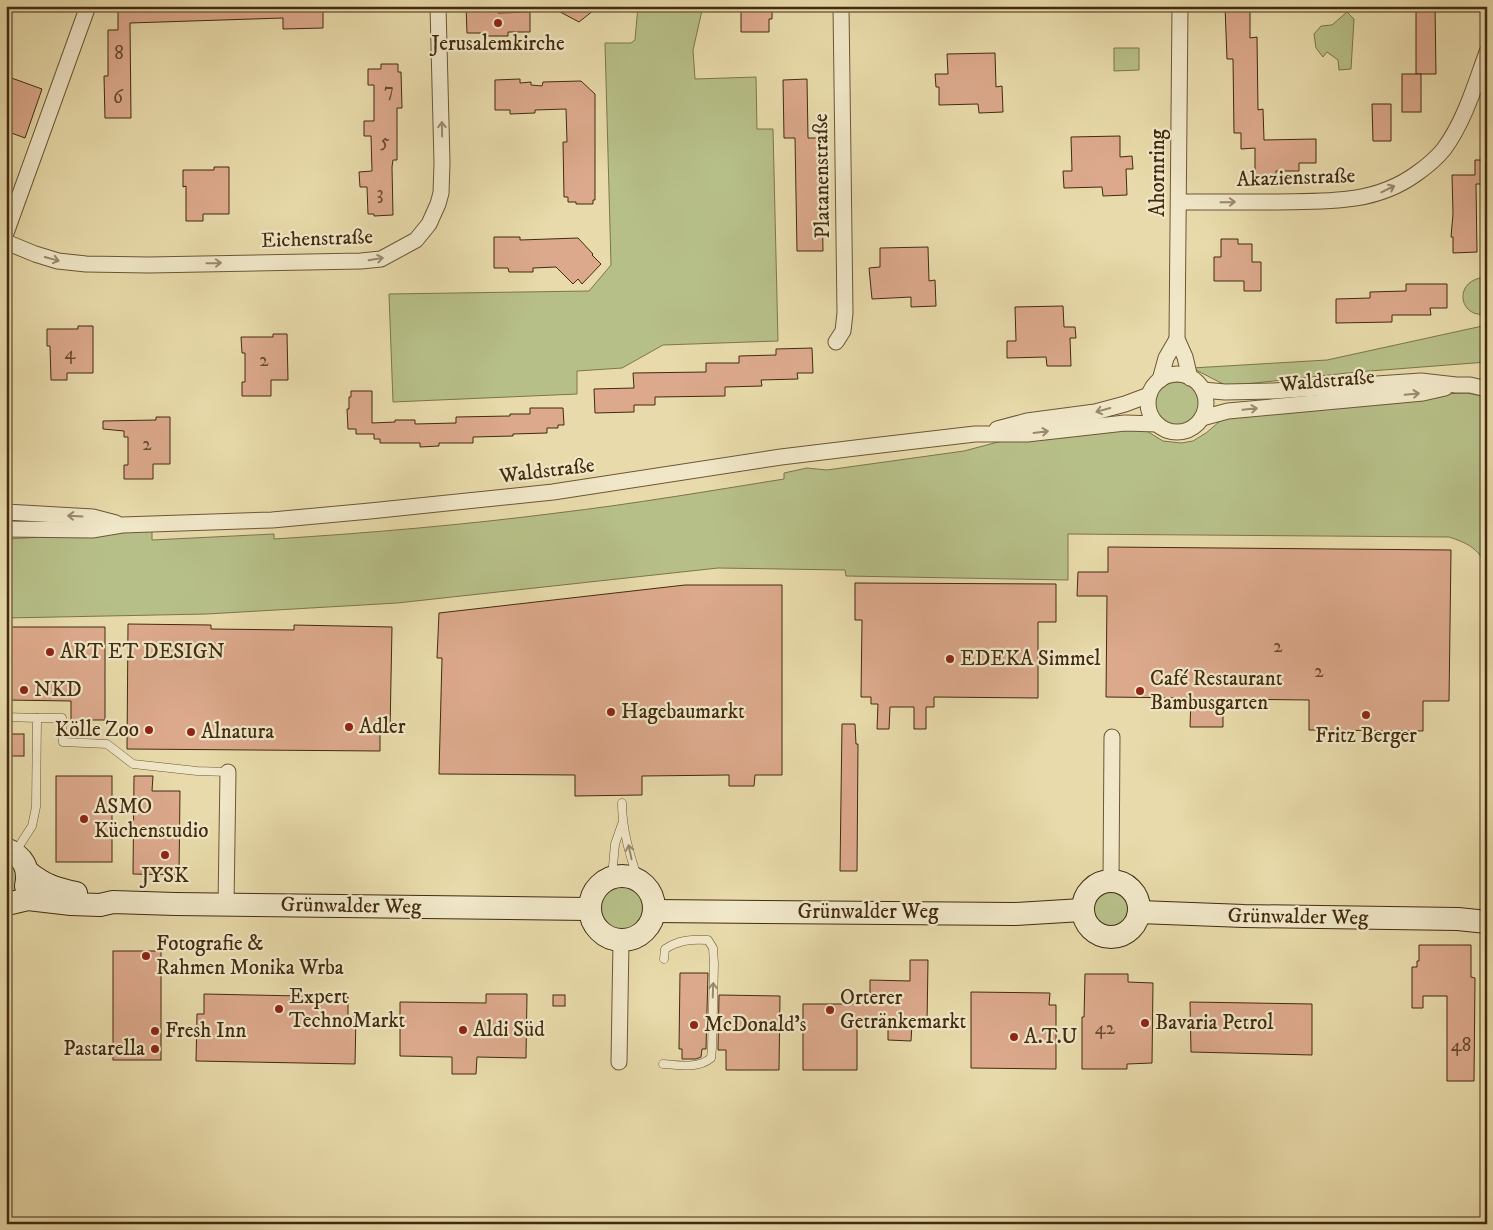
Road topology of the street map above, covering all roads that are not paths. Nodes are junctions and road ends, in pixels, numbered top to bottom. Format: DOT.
graph roads {
  1 [pos="88,6"];
  2 [pos="438,6"];
  3 [pos="841,6"];
  4 [pos="1180,6"];
  5 [pos="1487,52"];
  6 [pos="1179,202"];
  7 [pos="6,233"];
  8 [pos="6,242"];
  9 [pos="1177,339"];
  10 [pos="836,342"];
  11 [pos="1190,378"];
  12 [pos="1160,380"];
  13 [pos="1456,385"];
  14 [pos="1487,389"];
  15 [pos="1203,390"];
  16 [pos="1149,395"];
  17 [pos="1202,418"];
  18 [pos="1157,424"];
  19 [pos="975,434"];
  20 [pos="6,512"];
  21 [pos="122,525"];
  22 [pos="6,529"];
  23 [pos="6,717"];
  24 [pos="37,718"];
  25 [pos="1112,737"];
  26 [pos="228,772"];
  27 [pos="622,803"];
  28 [pos="622,824"];
  29 [pos="11,851"];
  30 [pos="28,872"];
  31 [pos="612,877"];
  32 [pos="638,880"];
  33 [pos="1111,880"];
  34 [pos="113,902"];
  35 [pos="8,904"];
  36 [pos="226,905"];
  37 [pos="1487,906"];
  38 [pos="589,909"];
  39 [pos="654,910"];
  40 [pos="1082,910"];
  41 [pos="1139,912"];
  42 [pos="1458,920"];
  43 [pos="1487,922"];
  44 [pos="621,941"];
  45 [pos="664,959"];
  46 [pos="619,1062"];
  47 [pos="663,1064"];
  1 -- 7 [label="street"];
  8 -- 2 [label="street, Eichenstraße, one-way"];
  3 -- 10 [label="street, Platanenstraße"];
  4 -- 6 [label="street, Ahornring"];
  6 -- 5 [label="street, Akazienstraße, one-way"];
  6 -- 9 [label="street, Ahornring"];
  9 -- 11 [label="street, Ahornring"];
  9 -- 12 [label="street, Ahornring"];
  11 -- 12 [label="street"];
  11 -- 15 [label="street"];
  12 -- 16 [label="street"];
  13 -- 14 [label="street, Waldstraße"];
  13 -- 15 [label="street, Waldstraße"];
  17 -- 13 [label="street, Waldstraße, one-way"];
  15 -- 17 [label="street"];
  16 -- 18 [label="street"];
  16 -- 19 [label="street, Waldstraße, one-way"];
  17 -- 18 [label="street, Waldstraße"];
  19 -- 18 [label="street, Waldstraße, one-way"];
  19 -- 21 [label="street, Waldstraße"];
  21 -- 20 [label="street, Waldstraße, one-way"];
  21 -- 22 [label="street, Waldstraße"];
  23 -- 24 [label="lane"];
  24 -- 26 [label="lane"];
  24 -- 29 [label="lane"];
  25 -- 33 [label="street"];
  26 -- 36 [label="street"];
  27 -- 28 [label="lane"];
  28 -- 31 [label="lane"];
  32 -- 28 [label="lane, one-way"];
  29 -- 30 [label="main road, Grünwalder Weg"];
  30 -- 34 [label="main road, Grünwalder Weg"];
  30 -- 35 [label="main road, Grünwalder Weg"];
  31 -- 32 [label="main road"];
  31 -- 38 [label="main road"];
  32 -- 39 [label="main road"];
  33 -- 40 [label="main road"];
  33 -- 41 [label="main road"];
  34 -- 35 [label="main road, Grünwalder Weg"];
  34 -- 36 [label="main road, Grünwalder Weg"];
  36 -- 38 [label="main road, Grünwalder Weg"];
  37 -- 42 [label="main road, Grünwalder Weg"];
  38 -- 44 [label="main road"];
  39 -- 40 [label="main road, Grünwalder Weg"];
  39 -- 44 [label="main road"];
  40 -- 41 [label="main road"];
  41 -- 42 [label="main road, Grünwalder Weg"];
  42 -- 43 [label="main road, Grünwalder Weg"];
  44 -- 46 [label="street"];
  47 -- 45 [label="lane, one-way"];
}
